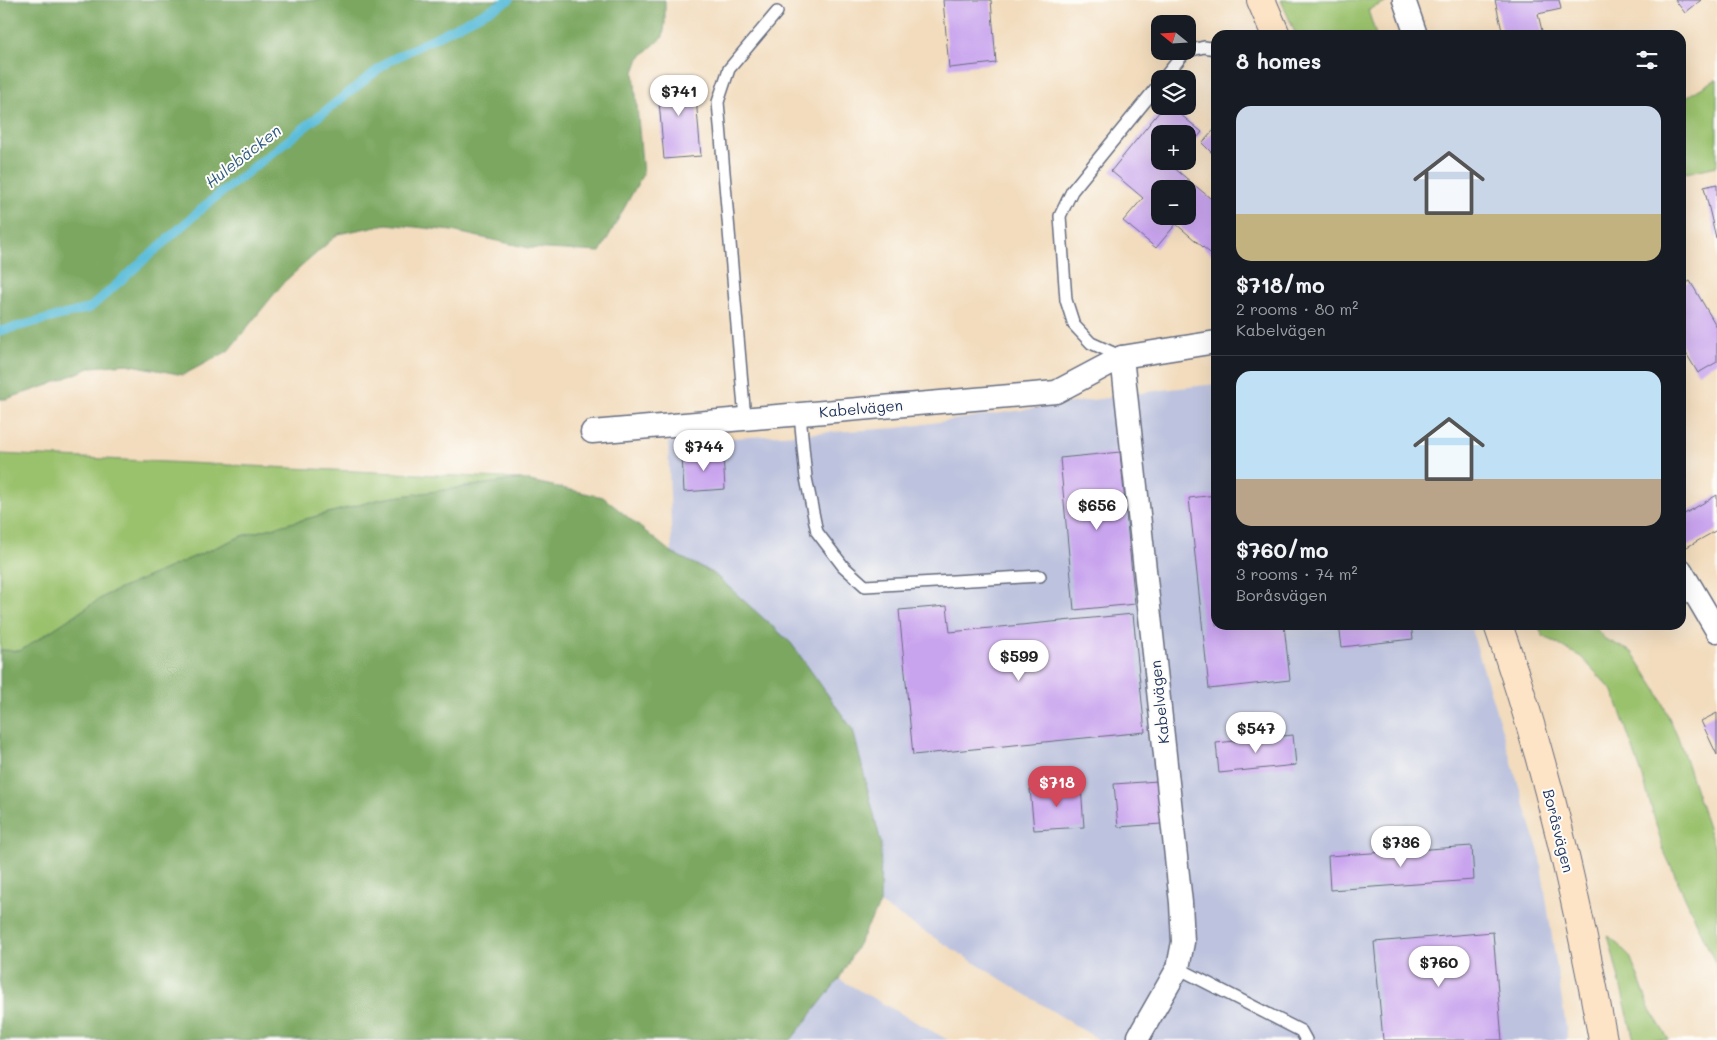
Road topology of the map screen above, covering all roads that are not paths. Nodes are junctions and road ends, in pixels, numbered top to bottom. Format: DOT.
graph roads {
  1 [pos="1261,0"];
  2 [pos="1404,0"];
  3 [pos="777,12"];
  4 [pos="1274,30"];
  5 [pos="1414,30"];
  6 [pos="1211,48"];
  7 [pos="1196,49"];
  8 [pos="1179,60"];
  9 [pos="1171,70"];
  10 [pos="1151,94"];
  11 [pos="1211,343"];
  12 [pos="1122,357"];
  13 [pos="800,414"];
  14 [pos="745,419"];
  15 [pos="592,432"];
  16 [pos="1040,576"];
  17 [pos="1686,578"];
  18 [pos="1500,630"];
  19 [pos="1717,631"];
  20 [pos="1178,968"];
  21 [pos="1139,1036"];
  22 [pos="1306,1040"];
  23 [pos="1603,1040"];
  1 -- 4 [label="street"];
  2 -- 5 [label="street"];
  3 -- 14 [label="lane"];
  6 -- 7 [label="lane"];
  8 -- 9 [label="lane"];
  10 -- 12 [label="lane"];
  11 -- 12 [label="street, Kabelvägen"];
  12 -- 13 [label="street, Kabelvägen"];
  12 -- 20 [label="street, Kabelvägen"];
  13 -- 14 [label="street, Kabelvägen"];
  13 -- 16 [label="lane"];
  14 -- 15 [label="street, Kabelvägen"];
  17 -- 19 [label="street"];
  18 -- 23 [label="street, Boråsvägen"];
  20 -- 21 [label="street, Kabelvägen"];
  20 -- 22 [label="lane"];
}
